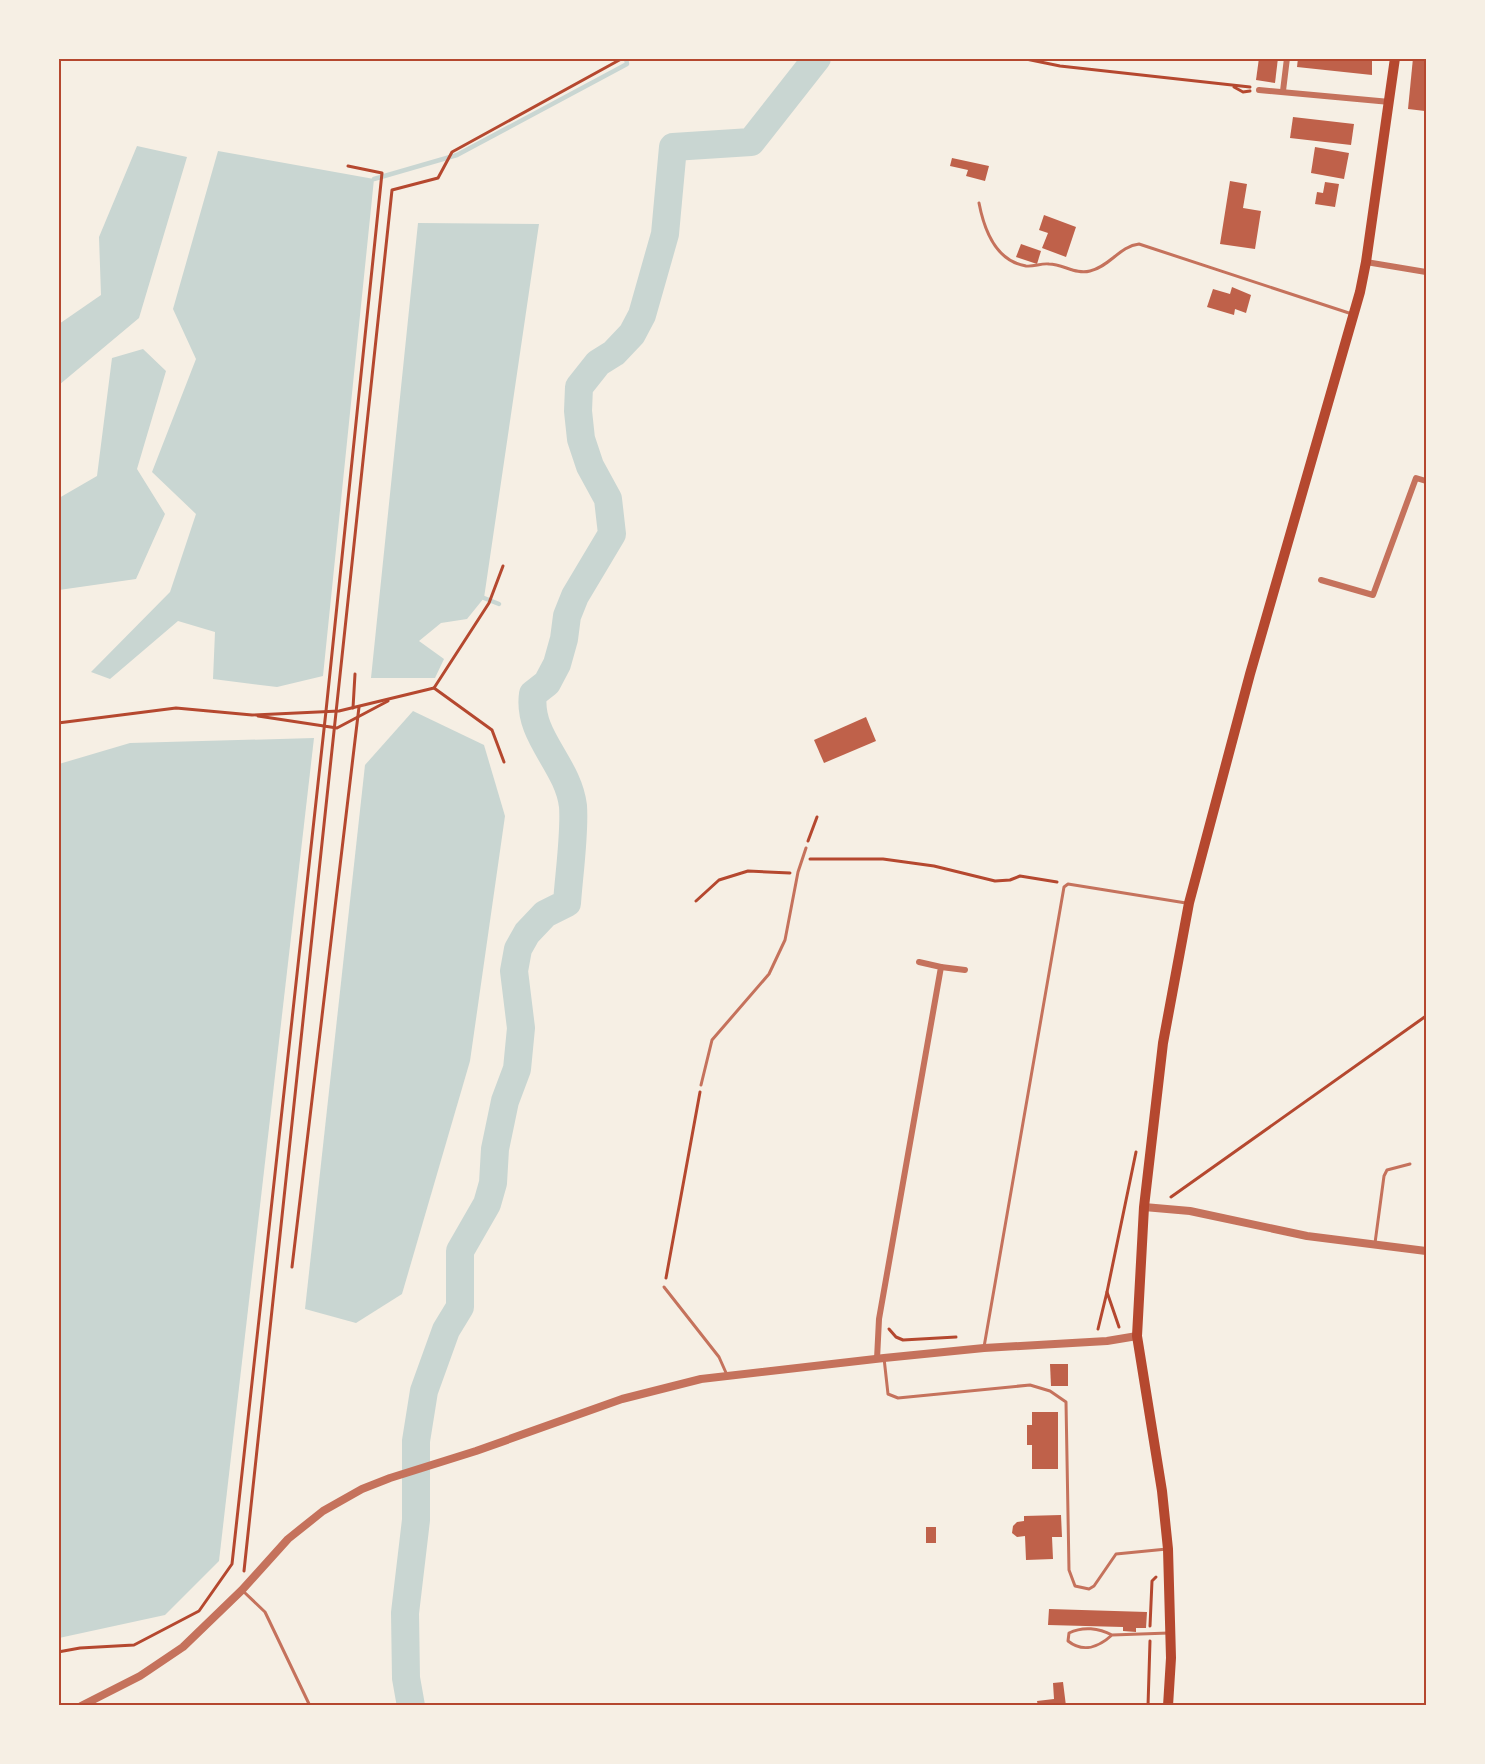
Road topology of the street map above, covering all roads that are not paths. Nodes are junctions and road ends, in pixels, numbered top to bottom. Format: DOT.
graph roads {
  1 [pos="1287,58"];
  2 [pos="1395,58"];
  3 [pos="1259,90"];
  4 [pos="1283,91"];
  5 [pos="1390,102"];
  6 [pos="979,203"];
  7 [pos="1366,262"];
  8 [pos="1426,272"];
  9 [pos="1354,314"];
  10 [pos="1426,481"];
  11 [pos="1321,580"];
  12 [pos="806,848"];
  13 [pos="1189,903"];
  14 [pos="919,962"];
  15 [pos="941,967"];
  16 [pos="965,970"];
  17 [pos="701,1085"];
  18 [pos="1410,1164"];
  19 [pos="1144,1207"];
  20 [pos="1375,1245"];
  21 [pos="1426,1251"];
  22 [pos="664,1287"];
  23 [pos="1137,1336"];
  24 [pos="984,1348"];
  25 [pos="881,1359"];
  26 [pos="727,1376"];
  27 [pos="1168,1549"];
  28 [pos="242,1590"];
  29 [pos="1171,1633"];
  30 [pos="1112,1635"];
  31 [pos="81,1706"];
  32 [pos="310,1706"];
  33 [pos="1168,1706"];
  1 -- 4 [label="street"];
  2 -- 5 [label="main road"];
  3 -- 4 [label="street"];
  4 -- 5 [label="street"];
  5 -- 7 [label="main road"];
  6 -- 9 [label="lane"];
  7 -- 8 [label="street"];
  7 -- 9 [label="main road"];
  9 -- 13 [label="main road"];
  10 -- 11 [label="street"];
  12 -- 17 [label="lane"];
  13 -- 19 [label="main road"];
  13 -- 24 [label="lane"];
  14 -- 15 [label="street"];
  15 -- 16 [label="street"];
  15 -- 25 [label="street"];
  18 -- 20 [label="lane"];
  19 -- 20 [label="street"];
  19 -- 23 [label="main road"];
  20 -- 21 [label="street"];
  22 -- 26 [label="lane"];
  23 -- 24 [label="street"];
  23 -- 27 [label="main road"];
  24 -- 25 [label="street"];
  25 -- 26 [label="street"];
  25 -- 27 [label="lane"];
  26 -- 28 [label="street"];
  27 -- 29 [label="main road"];
  28 -- 31 [label="street"];
  28 -- 32 [label="lane"];
  29 -- 30 [label="lane"];
  29 -- 33 [label="main road"];
  30 -- 30 [label="lane"];
}
